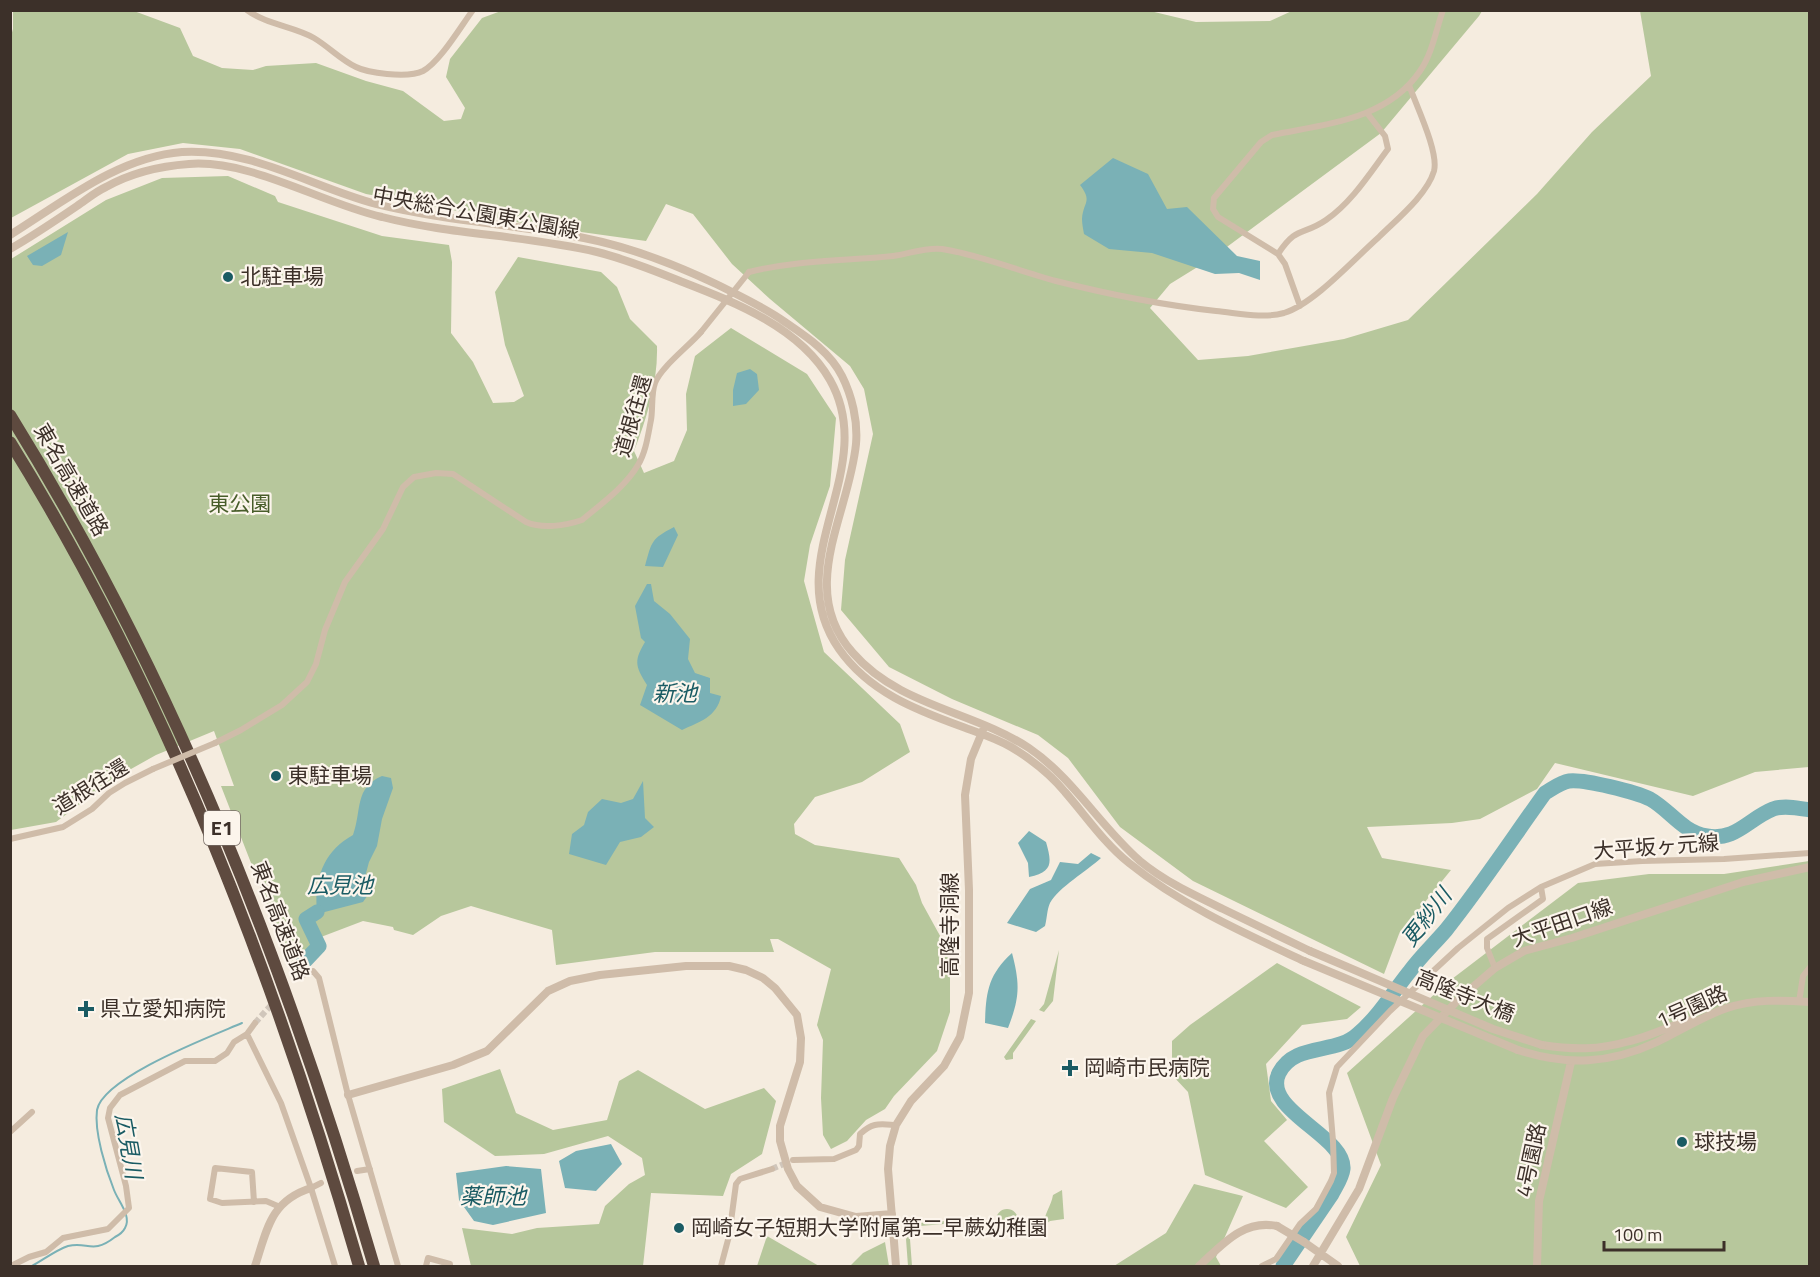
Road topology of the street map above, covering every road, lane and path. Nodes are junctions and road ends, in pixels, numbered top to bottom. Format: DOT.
graph roads {
  1 [pos="247,10"];
  2 [pos="473,10"];
  3 [pos="1443,10"];
  4 [pos="1409,85"];
  5 [pos="1367,113"];
  6 [pos="10,236"];
  7 [pos="11,248"];
  8 [pos="1278,254"];
  9 [pos="1300,306"];
  10 [pos="10,415"];
  11 [pos="10,442"];
  12 [pos="983,730"];
  13 [pos="10,839"];
  14 [pos="1809,853"];
  15 [pos="1809,867"];
  16 [pos="1541,887"];
  17 [pos="1809,967"];
  18 [pos="1496,968"];
  19 [pos="296,978"];
  20 [pos="1799,1002"];
  21 [pos="1809,1002"];
  22 [pos="1707,1016"];
  23 [pos="255,1023"];
  24 [pos="247,1034"];
  25 [pos="1542,1057"];
  26 [pos="1570,1062"];
  27 [pos="348,1095"];
  28 [pos="33,1112"];
  29 [pos="896,1125"];
  30 [pos="10,1132"];
  31 [pos="793,1160"];
  32 [pos="772,1168"];
  33 [pos="370,1169"];
  34 [pos="357,1171"];
  35 [pos="321,1183"];
  36 [pos="311,1188"];
  37 [pos="254,1202"];
  38 [pos="280,1208"];
  39 [pos="892,1214"];
  40 [pos="1322,1254"];
  41 [pos="11,1266"];
  42 [pos="255,1266"];
  43 [pos="335,1266"];
  44 [pos="359,1266"];
  45 [pos="374,1266"];
  46 [pos="398,1266"];
  47 [pos="426,1266"];
  48 [pos="450,1266"];
  49 [pos="721,1266"];
  50 [pos="896,1266"];
  51 [pos="1199,1266"];
  52 [pos="1262,1266"];
  53 [pos="1313,1266"];
  54 [pos="1338,1266"];
  55 [pos="1537,1266"];
  1 -- 2 [label="street"];
  3 -- 4 [label="street"];
  4 -- 5 [label="street"];
  4 -- 9 [label="street"];
  5 -- 8 [label="street"];
  5 -- 8 [label="street"];
  6 -- 12 [label="street"];
  7 -- 12 [label="street, 中央総合公園東公園線"];
  8 -- 9 [label="street"];
  9 -- 13 [label="street, 道根往還, bridge"];
  10 -- 45 [label="highway, 東名高速道路 / E1"];
  11 -- 44 [label="highway, 東名高速道路 / E1"];
  12 -- 22 [label="street, 高隆寺大橋, bridge"];
  12 -- 25 [label="street, 高隆寺大橋, bridge"];
  12 -- 29 [label="street, 高隆寺洞線"];
  14 -- 16 [label="street, 大平坂ヶ元線"];
  15 -- 18 [label="street, 大平田口線"];
  16 -- 18 [label="street"];
  16 -- 52 [label="street, 大平坂ヶ元線"];
  17 -- 20 [label="street"];
  18 -- 40 [label="street, 大平田口線"];
  19 -- 27 [label="street"];
  20 -- 21 [label="street, 1号園路"];
  20 -- 22 [label="street, 1号園路"];
  22 -- 26 [label="street, 1号園路"];
  23 -- 24 [label="street"];
  24 -- 36 [label="street"];
  24 -- 41 [label="street"];
  25 -- 26 [label="street, 1号園路"];
  26 -- 55 [label="street, 4号園路"];
  27 -- 33 [label="street"];
  27 -- 39 [label="street"];
  28 -- 30 [label="street"];
  29 -- 31 [label="street"];
  29 -- 39 [label="street"];
  32 -- 49 [label="street"];
  33 -- 34 [label="street"];
  33 -- 46 [label="street"];
  35 -- 36 [label="street"];
  36 -- 38 [label="street"];
  36 -- 43 [label="street"];
  37 -- 37 [label="street"];
  37 -- 38 [label="street"];
  38 -- 42 [label="street"];
  39 -- 50 [label="street"];
  40 -- 51 [label="street, bridge"];
  40 -- 53 [label="street, 大平田口線"];
  40 -- 54 [label="street"];
  47 -- 48 [label="street"];
}
